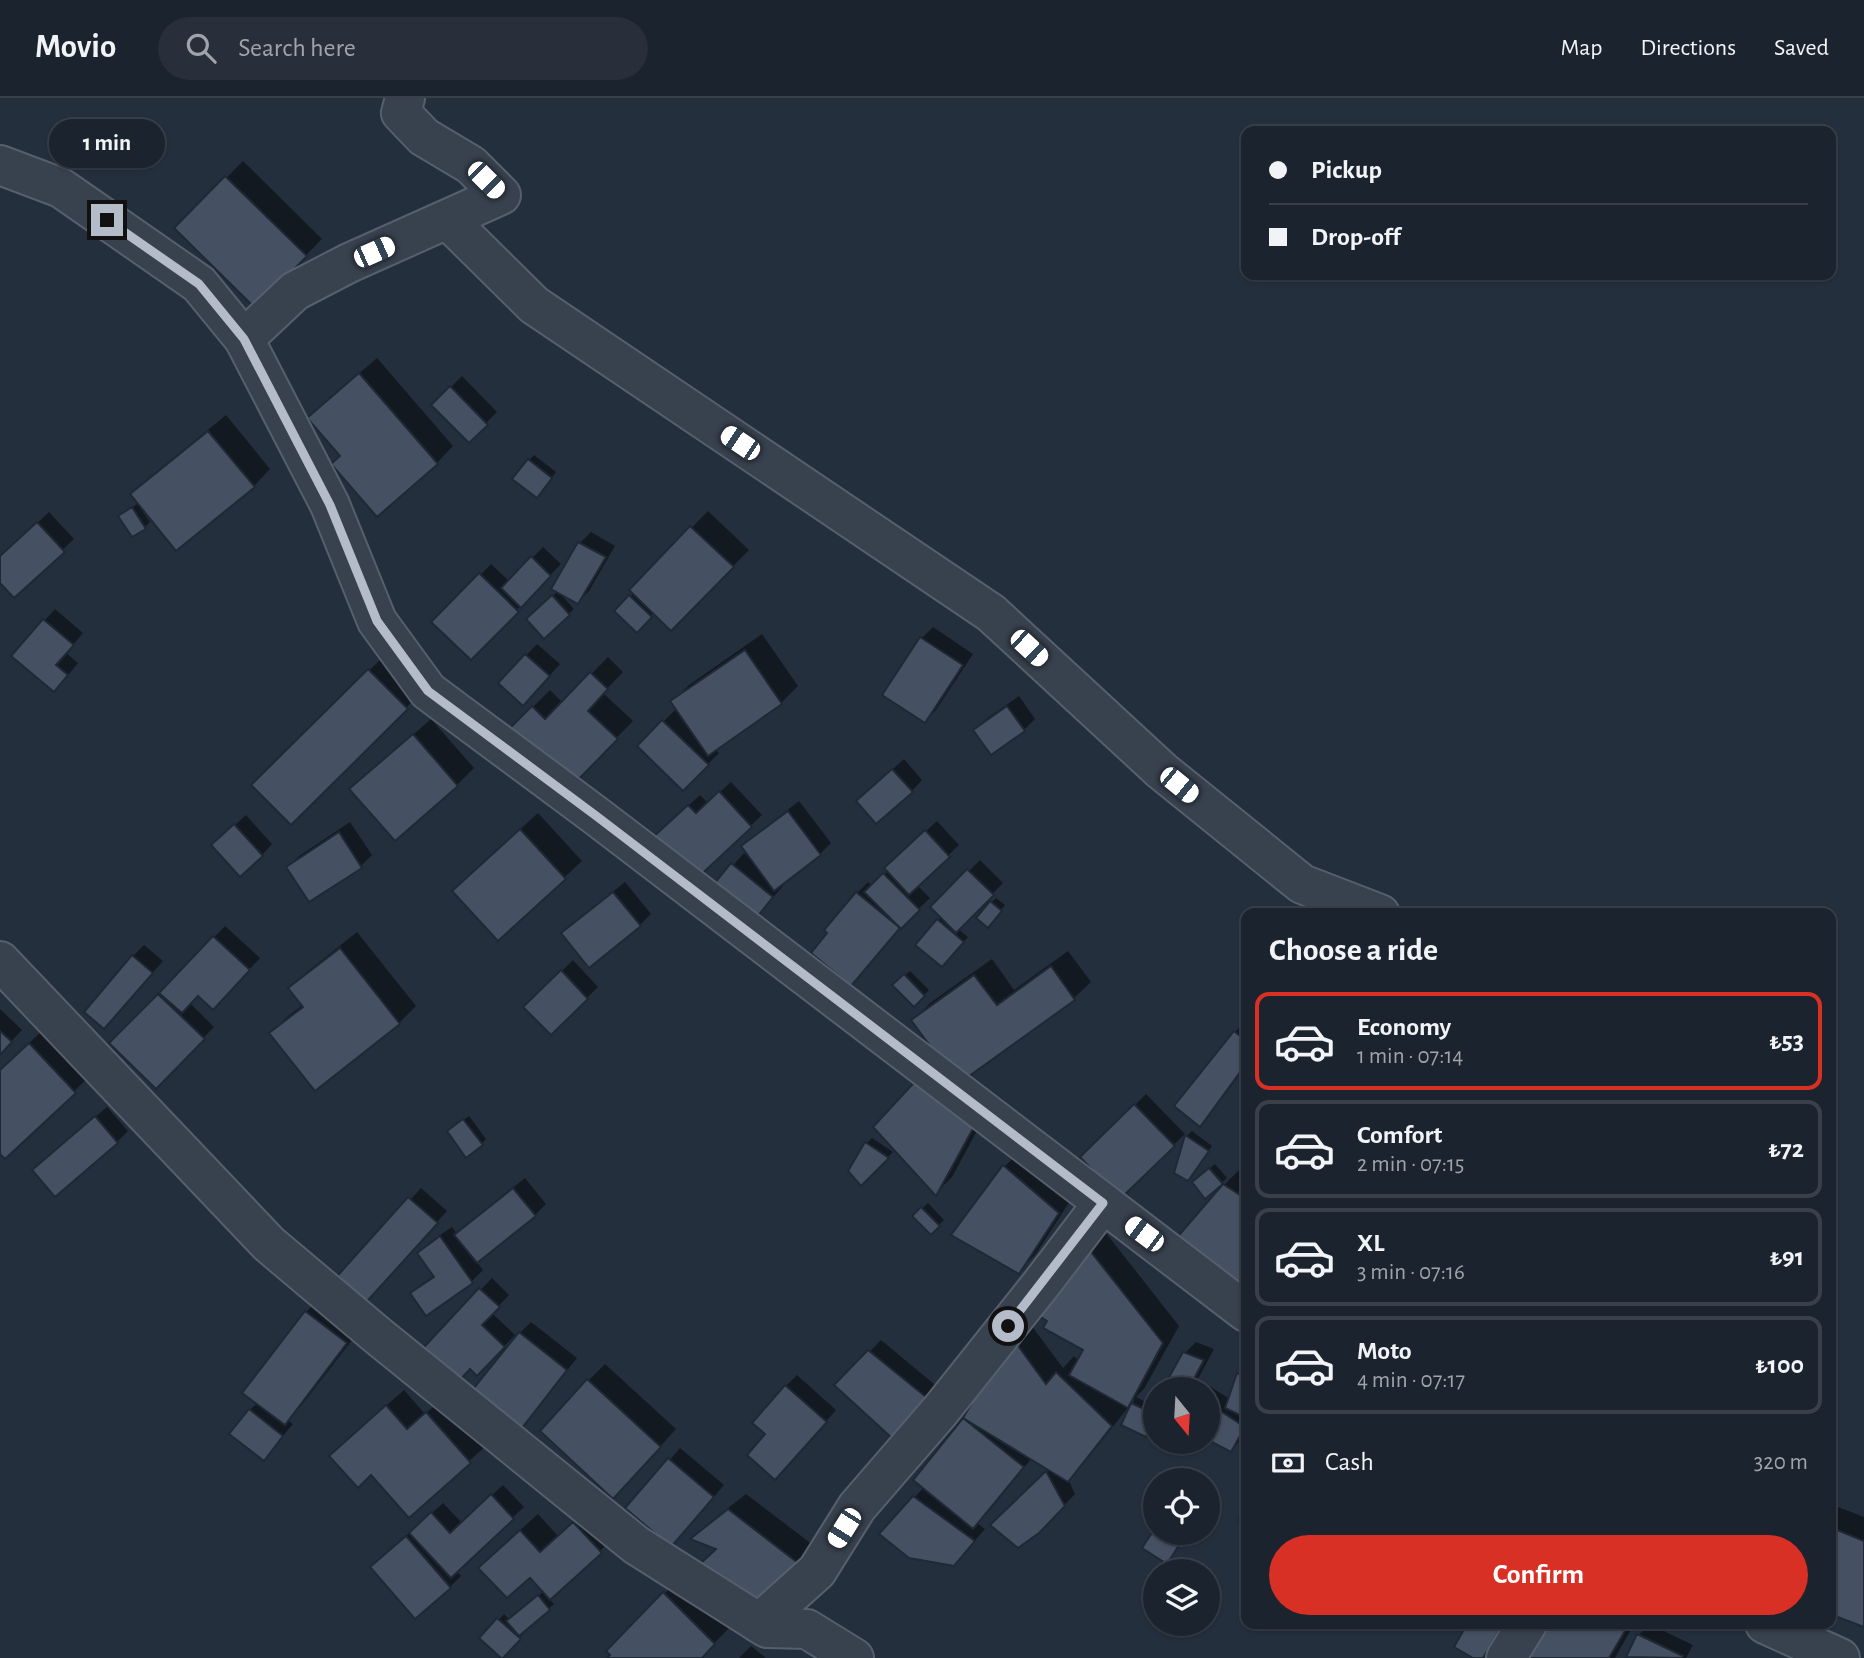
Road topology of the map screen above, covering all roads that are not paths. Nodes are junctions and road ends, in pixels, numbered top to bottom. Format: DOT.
graph roads {
  1 [pos="405,98"];
  2 [pos="0,165"];
  3 [pos="449,220"];
  4 [pos="244,339"];
  5 [pos="1364,908"];
  6 [pos="0,961"];
  7 [pos="1103,1203"];
  8 [pos="1241,1308"];
  9 [pos="759,1623"];
  10 [pos="1524,1629"];
  11 [pos="1776,1629"];
  12 [pos="854,1658"];
  13 [pos="1506,1658"];
  14 [pos="1840,1658"];
  1 -- 3 [label="street"];
  2 -- 4 [label="street"];
  3 -- 4 [label="street"];
  3 -- 5 [label="street"];
  4 -- 7 [label="street"];
  6 -- 9 [label="street"];
  7 -- 8 [label="street"];
  7 -- 9 [label="street"];
  9 -- 12 [label="street"];
  10 -- 13 [label="street"];
  11 -- 14 [label="street"];
}
